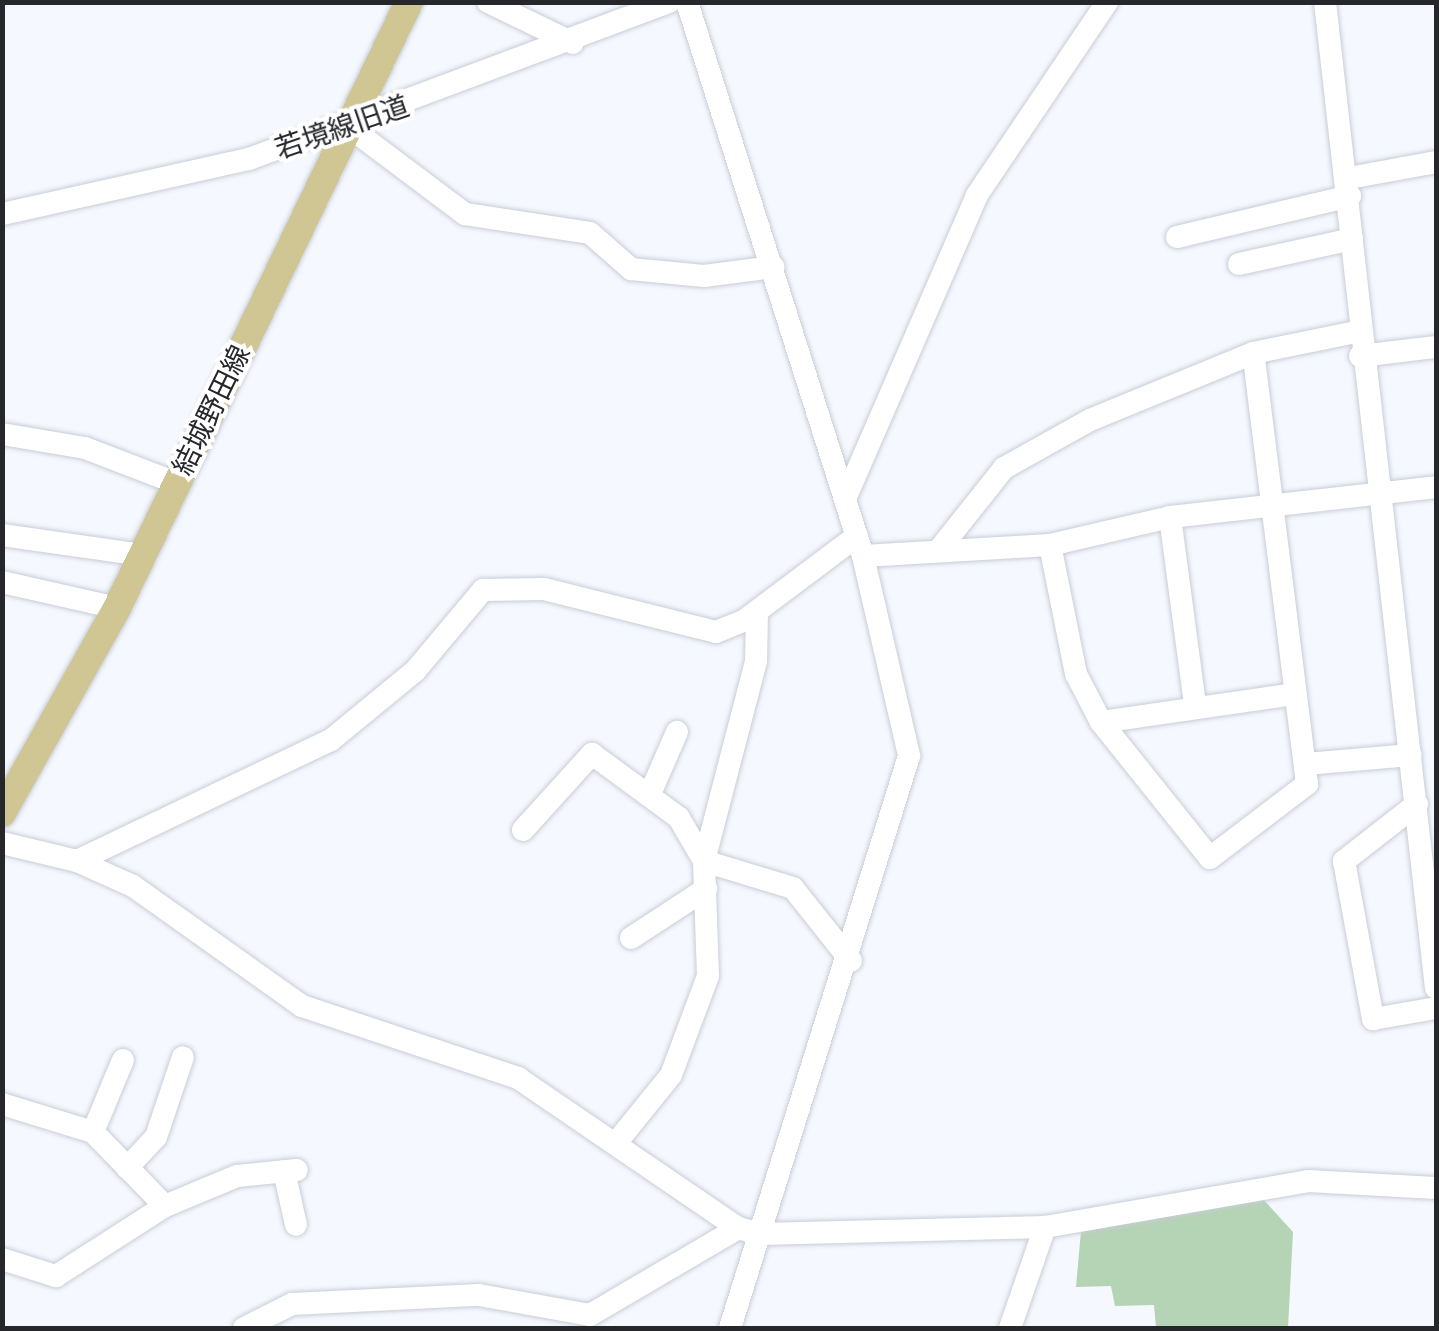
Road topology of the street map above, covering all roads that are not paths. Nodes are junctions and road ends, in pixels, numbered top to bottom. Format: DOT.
graph roads {
  1 [pos="409,2"];
  2 [pos="488,2"];
  3 [pos="670,2"];
  4 [pos="686,2"];
  5 [pos="1107,2"];
  6 [pos="1325,2"];
  7 [pos="573,42"];
  8 [pos="355,131"];
  9 [pos="1436,162"];
  10 [pos="1349,187"];
  11 [pos="2,214"];
  12 [pos="1177,237"];
  13 [pos="1352,239"];
  14 [pos="1239,264"];
  15 [pos="773,267"];
  16 [pos="1356,332"];
  17 [pos="1436,348"];
  18 [pos="1253,353"];
  19 [pos="1360,356"];
  20 [pos="2,434"];
  21 [pos="176,482"];
  22 [pos="1436,487"];
  23 [pos="1376,493"];
  24 [pos="844,498"];
  25 [pos="1272,504"];
  26 [pos="1170,517"];
  27 [pos="2,535"];
  28 [pos="1050,545"];
  29 [pos="860,546"];
  30 [pos="942,546"];
  31 [pos="142,555"];
  32 [pos="2,582"];
  33 [pos="117,608"];
  34 [pos="757,612"];
  35 [pos="1295,694"];
  36 [pos="1195,705"];
  37 [pos="1102,722"];
  38 [pos="677,732"];
  39 [pos="1411,755"];
  40 [pos="1306,764"];
  41 [pos="649,796"];
  42 [pos="1417,804"];
  43 [pos="2,813"];
  44 [pos="523,830"];
  45 [pos="2,844"];
  46 [pos="1430,854"];
  47 [pos="78,860"];
  48 [pos="704,861"];
  49 [pos="706,889"];
  50 [pos="631,938"];
  51 [pos="1435,952"];
  52 [pos="852,961"];
  53 [pos="1436,988"];
  54 [pos="1436,1008"];
  55 [pos="182,1057"];
  56 [pos="123,1060"];
  57 [pos="2,1104"];
  58 [pos="93,1132"];
  59 [pos="616,1142"];
  60 [pos="127,1168"];
  61 [pos="1436,1188"];
  62 [pos="164,1206"];
  63 [pos="296,1225"];
  64 [pos="1045,1227"];
  65 [pos="738,1228"];
  66 [pos="761,1234"];
  67 [pos="2,1259"];
  68 [pos="244,1328"];
  69 [pos="730,1328"];
  70 [pos="1010,1328"];
  1 -- 8 [label="main road, 結城野田線"];
  2 -- 7 [label="street"];
  3 -- 7 [label="street, 若境線旧道"];
  4 -- 15 [label="street"];
  5 -- 24 [label="street"];
  6 -- 10 [label="street"];
  7 -- 8 [label="street, 若境線旧道"];
  8 -- 11 [label="street, 若境線旧道"];
  8 -- 15 [label="street"];
  8 -- 21 [label="main road, 結城野田線"];
  9 -- 10 [label="street"];
  10 -- 12 [label="street"];
  10 -- 13 [label="street"];
  13 -- 14 [label="street"];
  13 -- 16 [label="street"];
  15 -- 24 [label="street"];
  16 -- 18 [label="street"];
  16 -- 19 [label="street"];
  17 -- 19 [label="street"];
  18 -- 25 [label="street"];
  18 -- 30 [label="street"];
  19 -- 23 [label="street"];
  20 -- 21 [label="street"];
  21 -- 31 [label="main road, 結城野田線"];
  22 -- 23 [label="street"];
  23 -- 25 [label="street"];
  23 -- 39 [label="street"];
  24 -- 29 [label="street"];
  25 -- 26 [label="street"];
  25 -- 35 [label="street"];
  26 -- 28 [label="street"];
  26 -- 36 [label="street"];
  27 -- 31 [label="street"];
  28 -- 30 [label="street"];
  28 -- 37 [label="street"];
  29 -- 30 [label="street"];
  29 -- 34 [label="street"];
  29 -- 52 [label="street"];
  31 -- 33 [label="main road, 結城野田線"];
  32 -- 33 [label="street"];
  33 -- 43 [label="main road, 結城野田線"];
  34 -- 47 [label="street"];
  34 -- 48 [label="street"];
  35 -- 36 [label="street"];
  35 -- 40 [label="street"];
  36 -- 37 [label="street"];
  37 -- 40 [label="street"];
  38 -- 41 [label="street"];
  39 -- 40 [label="street"];
  39 -- 42 [label="street"];
  41 -- 44 [label="street"];
  41 -- 48 [label="street"];
  42 -- 46 [label="street"];
  42 -- 54 [label="street"];
  45 -- 47 [label="street"];
  46 -- 51 [label="street"];
  47 -- 59 [label="street"];
  48 -- 49 [label="street"];
  48 -- 52 [label="street"];
  49 -- 50 [label="street"];
  49 -- 59 [label="street"];
  51 -- 53 [label="street"];
  52 -- 66 [label="street"];
  55 -- 60 [label="street"];
  56 -- 58 [label="street"];
  57 -- 58 [label="street"];
  58 -- 60 [label="street"];
  59 -- 65 [label="street"];
  60 -- 62 [label="street"];
  61 -- 64 [label="street"];
  62 -- 63 [label="street"];
  62 -- 67 [label="street"];
  64 -- 66 [label="street"];
  64 -- 70 [label="street"];
  65 -- 66 [label="street"];
  65 -- 68 [label="street"];
  66 -- 69 [label="street"];
}
